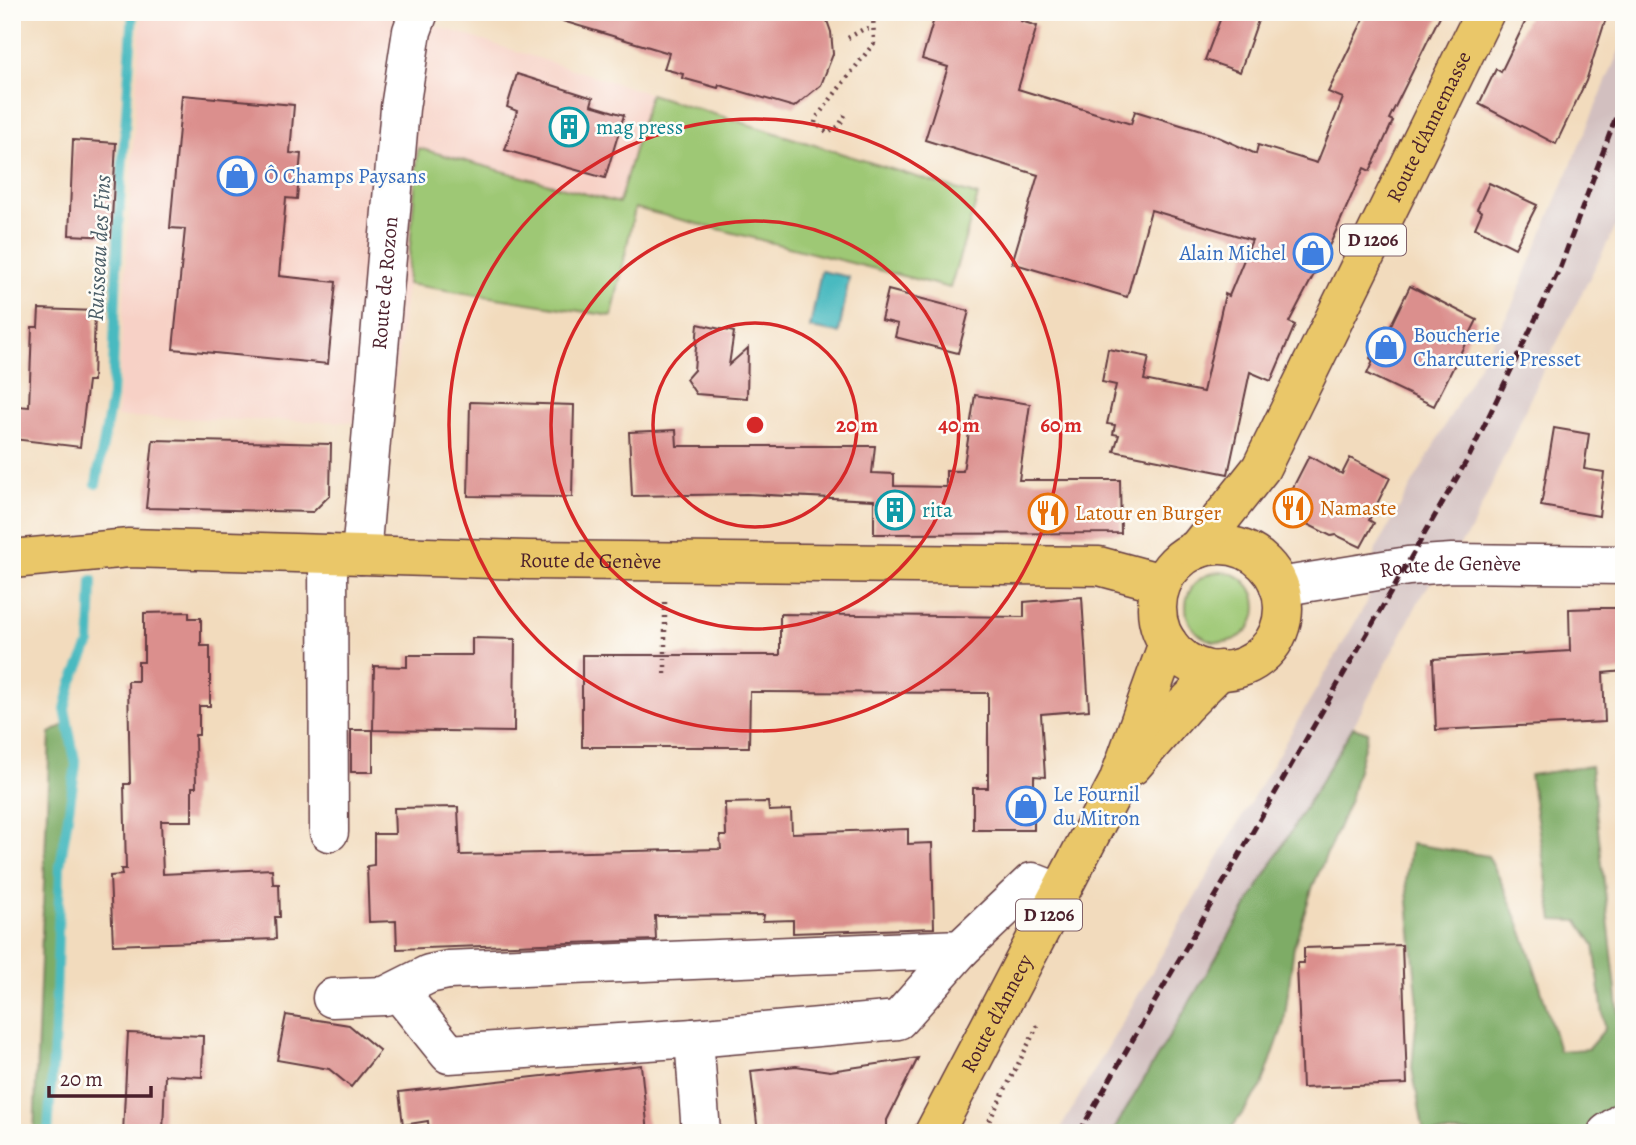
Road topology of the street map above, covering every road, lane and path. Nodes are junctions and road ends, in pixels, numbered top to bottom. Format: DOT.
graph roads {
  1 [pos="418,12"];
  2 [pos="873,12"];
  3 [pos="1485,12"];
  4 [pos="872,29"];
  5 [pos="848,38"];
  6 [pos="845,115"];
  7 [pos="1261,468"];
  8 [pos="1196,550"];
  9 [pos="1250,553"];
  10 [pos="344,555"];
  11 [pos="15,559"];
  12 [pos="665,561"];
  13 [pos="1624,565"];
  14 [pos="1162,583"];
  15 [pos="1279,587"];
  16 [pos="1168,643"];
  17 [pos="1220,670"];
  18 [pos="665,674"];
  19 [pos="1118,782"];
  20 [pos="329,832"];
  21 [pos="1060,893"];
  22 [pos="961,949"];
  23 [pos="398,991"];
  24 [pos="332,998"];
  25 [pos="1038,1025"];
  26 [pos="694,1038"];
  27 [pos="1624,1121"];
  28 [pos="701,1133"];
  29 [pos="934,1133"];
  30 [pos="983,1133"];
  31 [pos="1607,1133"];
  1 -- 10 [label="street, Route de Rozon"];
  2 -- 4 [label="path"];
  3 -- 7 [label="main road, Route d'Annemasse / D 1206"];
  4 -- 5 [label="path"];
  4 -- 6 [label="path"];
  7 -- 8 [label="main road, Route d'Annemasse / D 1206"];
  7 -- 9 [label="main road, Route d'Annemasse / D 1206"];
  8 -- 9 [label="main road"];
  8 -- 14 [label="main road"];
  9 -- 15 [label="main road"];
  10 -- 11 [label="main road, Route de Genève"];
  10 -- 12 [label="main road, Route de Genève"];
  10 -- 20 [label="street, Route de Rozon"];
  12 -- 14 [label="main road, Route de Genève"];
  12 -- 18 [label="path"];
  13 -- 15 [label="street, Route de Genève"];
  14 -- 16 [label="main road"];
  15 -- 17 [label="main road"];
  16 -- 17 [label="main road"];
  16 -- 19 [label="main road, Route d'Annecy / D 1206"];
  17 -- 19 [label="main road, Route d'Annecy / D 1206"];
  19 -- 21 [label="main road, Route d'Annecy / D 1206"];
  21 -- 22 [label="street"];
  21 -- 29 [label="main road, Route d'Annecy / D 1206"];
  22 -- 23 [label="street"];
  22 -- 26 [label="street"];
  23 -- 24 [label="street"];
  23 -- 26 [label="street"];
  25 -- 30 [label="path"];
  26 -- 28 [label="street"];
  27 -- 31 [label="street"];
}
